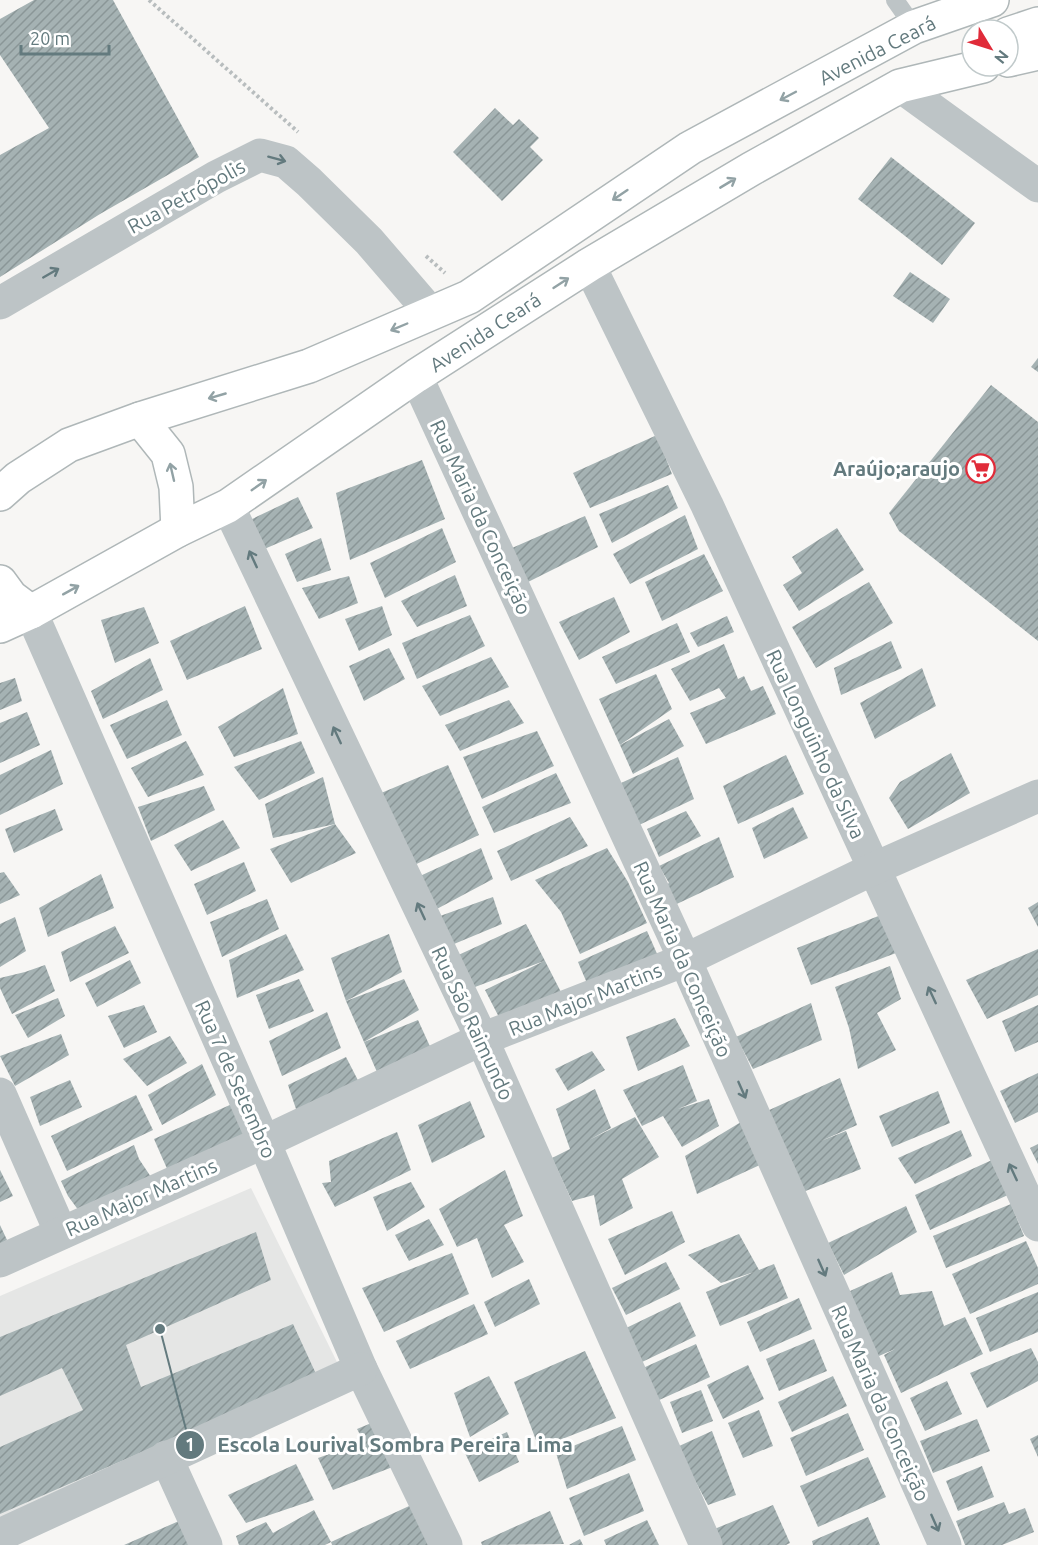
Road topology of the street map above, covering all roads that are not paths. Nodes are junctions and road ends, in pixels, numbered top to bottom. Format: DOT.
graph roads {
  1 [pos="895,0"];
  2 [pos="992,0"];
  3 [pos="1038,24"];
  4 [pos="914,27"];
  5 [pos="1020,30"];
  6 [pos="1038,52"];
  7 [pos="1020,57"];
  8 [pos="960,59"];
  9 [pos="960,72"];
  10 [pos="909,84"];
  11 [pos="1038,186"];
  12 [pos="589,265"];
  13 [pos="0,303"];
  14 [pos="431,313"];
  15 [pos="416,376"];
  16 [pos="140,419"];
  17 [pos="0,494"];
  18 [pos="228,506"];
  19 [pos="178,530"];
  20 [pos="0,582"];
  21 [pos="31,612"];
  22 [pos="0,626"];
  23 [pos="1038,796"];
  24 [pos="873,869"];
  25 [pos="685,960"];
  26 [pos="482,1040"];
  27 [pos="0,1094"];
  28 [pos="264,1142"];
  29 [pos="1038,1225"];
  30 [pos="61,1233"];
  31 [pos="0,1261"];
  32 [pos="361,1369"];
  33 [pos="166,1457"];
  34 [pos="0,1535"];
  35 [pos="206,1545"];
  36 [pos="446,1545"];
  37 [pos="706,1545"];
  38 [pos="945,1545"];
  1 -- 4 [label="lane"];
  2 -- 4 [label="main road, Avenida Ceará"];
  3 -- 5 [label="main road"];
  4 -- 14 [label="main road, Avenida Ceará, one-way"];
  6 -- 7 [label="main road"];
  8 -- 10 [label="main road"];
  9 -- 10 [label="main road, Avenida Ceará"];
  10 -- 11 [label="street"];
  12 -- 10 [label="main road, Avenida Ceará, one-way"];
  15 -- 12 [label="main road, Avenida Ceará, one-way"];
  12 -- 24 [label="street, Rua Longuinho da Silva"];
  13 -- 14 [label="street, Rua Petrópolis, one-way"];
  14 -- 16 [label="main road, Avenida Ceará, one-way"];
  18 -- 15 [label="main road, Avenida Ceará, one-way"];
  15 -- 25 [label="street, Rua Maria da Conceição"];
  16 -- 17 [label="main road, Avenida Ceará"];
  19 -- 16 [label="main road, one-way"];
  18 -- 19 [label="main road, Avenida Ceará"];
  26 -- 18 [label="street, Rua São Raimundo, one-way"];
  21 -- 19 [label="main road, Avenida Ceará, one-way"];
  20 -- 21 [label="main road"];
  21 -- 22 [label="main road, Avenida Ceará"];
  21 -- 28 [label="street, Rua 7 de Setembro"];
  23 -- 24 [label="street, Rua Major Martins"];
  24 -- 25 [label="street, Rua Major Martins"];
  29 -- 24 [label="street, Rua Longuinho da Silva, one-way"];
  25 -- 26 [label="street, Rua Major Martins"];
  25 -- 38 [label="street, Rua Maria da Conceição, one-way"];
  26 -- 28 [label="street, Rua Major Martins"];
  26 -- 37 [label="street, Rua São Raimundo"];
  27 -- 30 [label="street"];
  28 -- 30 [label="street, Rua Major Martins"];
  28 -- 32 [label="street, Rua 7 de Setembro"];
  30 -- 31 [label="street, Rua Major Martins"];
  32 -- 33 [label="street"];
  32 -- 36 [label="street, Rua 7 de Setembro"];
  33 -- 34 [label="street"];
  33 -- 35 [label="street"];
}
